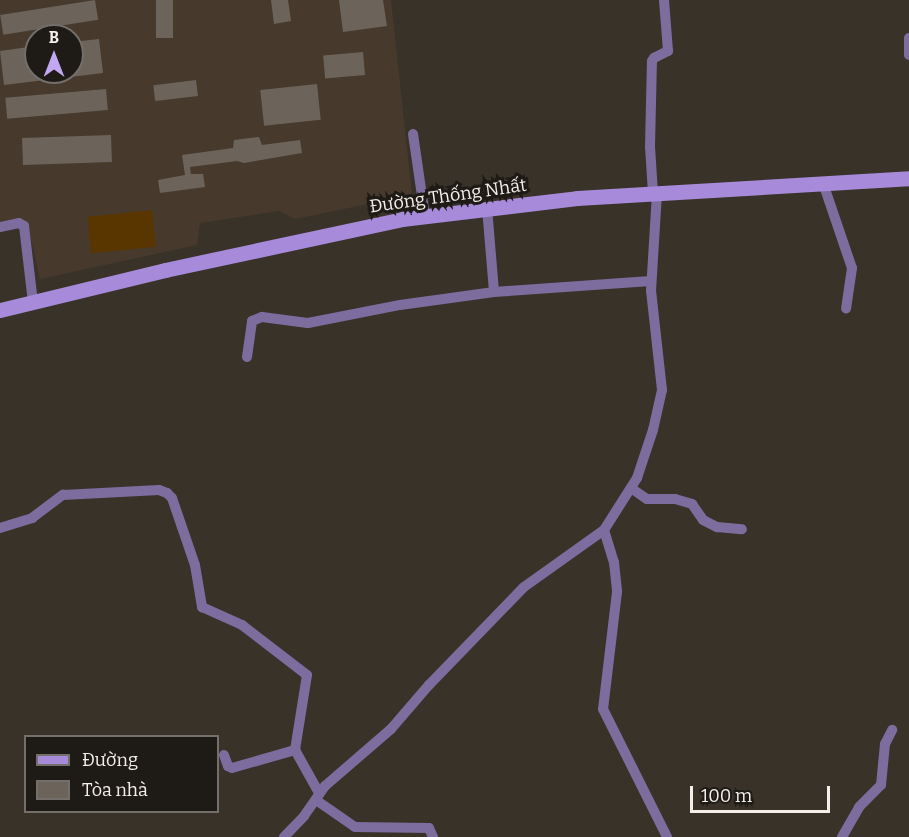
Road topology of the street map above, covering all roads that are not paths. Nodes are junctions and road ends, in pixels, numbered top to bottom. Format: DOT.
graph roads {
  1 [pos="664,0"];
  2 [pos="909,38"];
  3 [pos="909,56"];
  4 [pos="413,134"];
  5 [pos="909,178"];
  6 [pos="823,183"];
  7 [pos="655,193"];
  8 [pos="487,208"];
  9 [pos="425,216"];
  10 [pos="0,227"];
  11 [pos="651,281"];
  12 [pos="494,292"];
  13 [pos="33,303"];
  14 [pos="846,309"];
  15 [pos="0,310"];
  16 [pos="247,357"];
  17 [pos="631,488"];
  18 [pos="0,528"];
  19 [pos="742,529"];
  20 [pos="604,530"];
  21 [pos="892,730"];
  22 [pos="295,750"];
  23 [pos="224,755"];
  24 [pos="317,797"];
  25 [pos="284,837"];
  26 [pos="433,837"];
  27 [pos="667,837"];
  28 [pos="842,837"];
  1 -- 7 [label="street"];
  2 -- 3 [label="street"];
  4 -- 9 [label="street"];
  5 -- 6 [label="street, Đường Thống Nhất"];
  6 -- 7 [label="street, Đường Thống Nhất"];
  6 -- 14 [label="street"];
  7 -- 8 [label="street, Đường Thống Nhất"];
  7 -- 11 [label="street"];
  8 -- 9 [label="street, Đường Thống Nhất"];
  8 -- 12 [label="street"];
  9 -- 13 [label="street, Đường Thống Nhất"];
  10 -- 13 [label="street"];
  11 -- 12 [label="street"];
  11 -- 17 [label="street"];
  12 -- 16 [label="street"];
  13 -- 15 [label="street, Đường Thống Nhất"];
  17 -- 19 [label="street"];
  17 -- 20 [label="street"];
  18 -- 22 [label="street"];
  20 -- 24 [label="street"];
  20 -- 27 [label="street"];
  21 -- 28 [label="street"];
  22 -- 23 [label="street"];
  22 -- 24 [label="street"];
  24 -- 25 [label="street"];
  24 -- 26 [label="street"];
}
